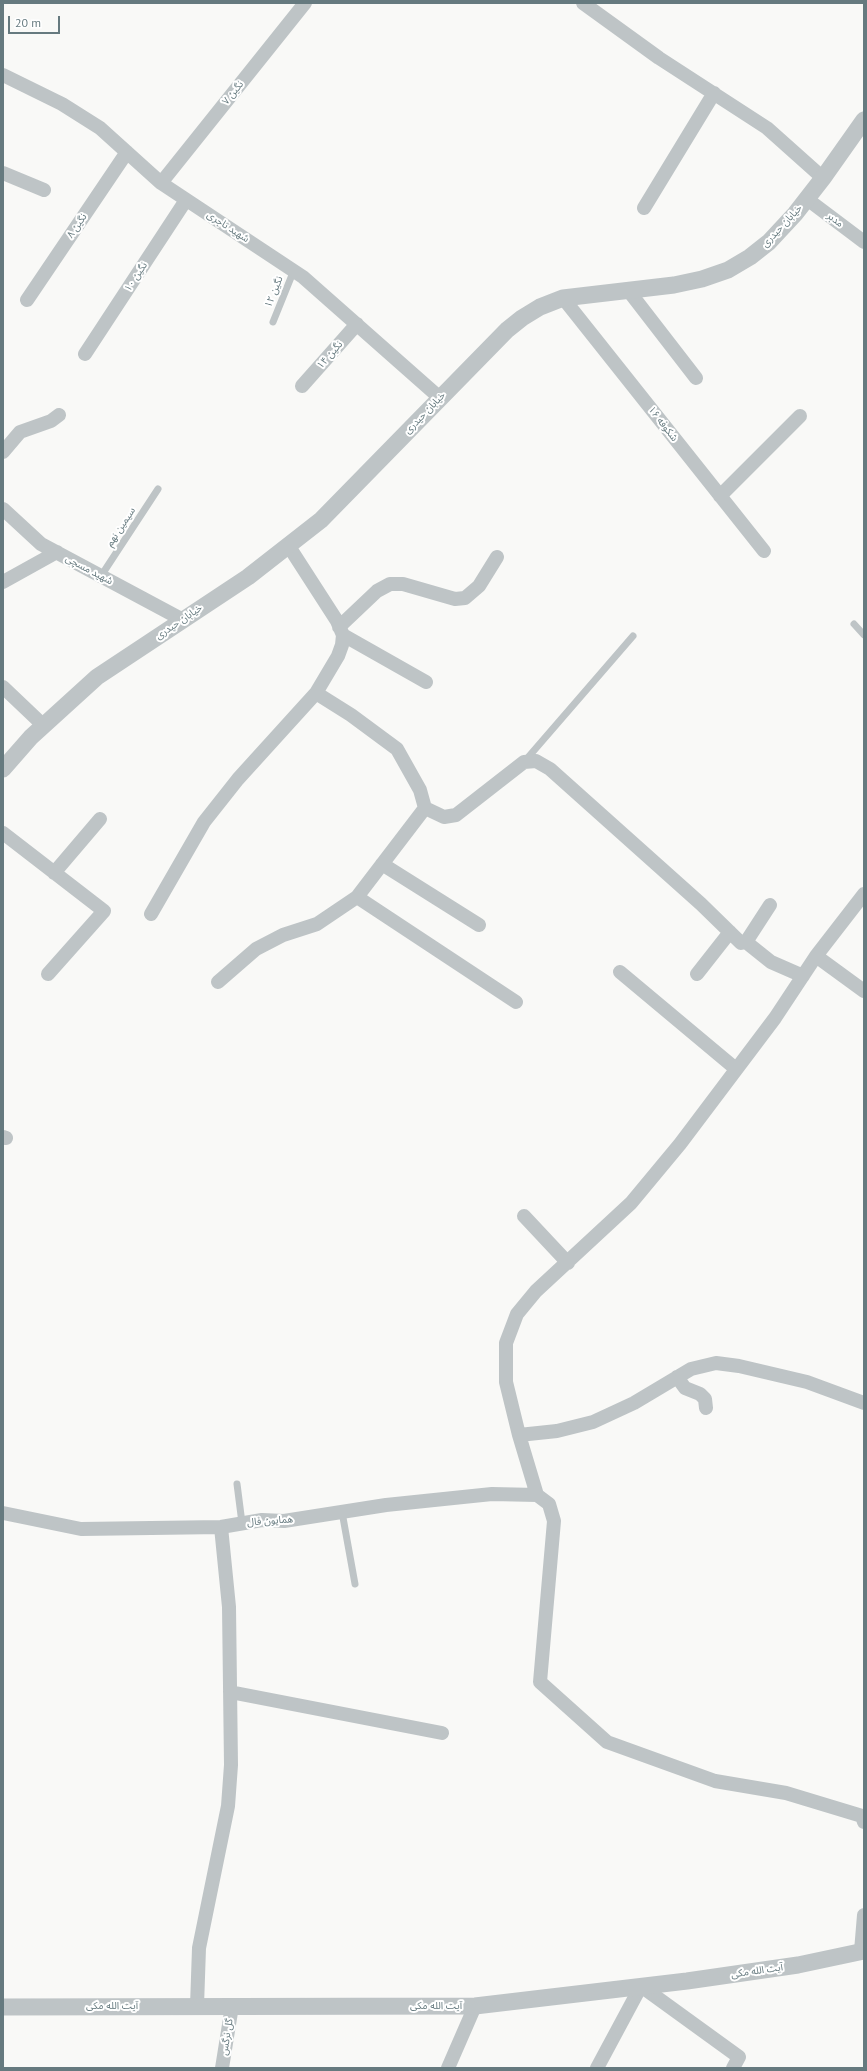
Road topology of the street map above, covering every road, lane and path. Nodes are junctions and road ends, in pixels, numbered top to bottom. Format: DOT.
graph roads {
  1 [pos="305,3"];
  2 [pos="583,3"];
  3 [pos="3,75"];
  4 [pos="714,93"];
  5 [pos="864,120"];
  6 [pos="127,152"];
  7 [pos="3,173"];
  8 [pos="823,178"];
  9 [pos="161,183"];
  10 [pos="44,190"];
  11 [pos="806,199"];
  12 [pos="186,200"];
  13 [pos="644,208"];
  14 [pos="864,242"];
  15 [pos="294,270"];
  16 [pos="628,290"];
  17 [pos="563,298"];
  18 [pos="28,300"];
  19 [pos="273,322"];
  20 [pos="357,324"];
  21 [pos="85,354"];
  22 [pos="696,378"];
  23 [pos="302,386"];
  24 [pos="440,398"];
  25 [pos="59,415"];
  26 [pos="800,416"];
  27 [pos="3,452"];
  28 [pos="158,489"];
  29 [pos="720,496"];
  30 [pos="3,509"];
  31 [pos="288,546"];
  32 [pos="764,551"];
  33 [pos="57,552"];
  34 [pos="497,557"];
  35 [pos="101,576"];
  36 [pos="3,582"];
  37 [pos="183,620"];
  38 [pos="854,624"];
  39 [pos="341,631"];
  40 [pos="864,635"];
  41 [pos="633,636"];
  42 [pos="426,682"];
  43 [pos="3,687"];
  44 [pos="316,693"];
  45 [pos="44,726"];
  46 [pos="524,762"];
  47 [pos="3,769"];
  48 [pos="425,808"];
  49 [pos="100,818"];
  50 [pos="3,833"];
  51 [pos="382,864"];
  52 [pos="54,873"];
  53 [pos="864,894"];
  54 [pos="357,897"];
  55 [pos="770,905"];
  56 [pos="151,914"];
  57 [pos="479,924"];
  58 [pos="730,932"];
  59 [pos="746,942"];
  60 [pos="816,956"];
  61 [pos="620,972"];
  62 [pos="48,974"];
  63 [pos="697,974"];
  64 [pos="803,976"];
  65 [pos="218,982"];
  66 [pos="864,991"];
  67 [pos="516,1002"];
  68 [pos="736,1069"];
  69 [pos="524,1216"];
  70 [pos="568,1263"];
  71 [pos="677,1377"];
  72 [pos="864,1403"];
  73 [pos="706,1408"];
  74 [pos="519,1436"];
  75 [pos="237,1484"];
  76 [pos="537,1495"];
  77 [pos="342,1512"];
  78 [pos="3,1513"];
  79 [pos="242,1523"];
  80 [pos="221,1527"];
  81 [pos="355,1584"];
  82 [pos="230,1692"];
  83 [pos="442,1733"];
  84 [pos="864,1822"];
  85 [pos="864,1915"];
  86 [pos="863,1951"];
  87 [pos="641,1986"];
  88 [pos="197,2006"];
  89 [pos="232,2006"];
  90 [pos="475,2006"];
  91 [pos="3,2007"];
  92 [pos="222,2068"];
  93 [pos="448,2068"];
  94 [pos="597,2068"];
  95 [pos="733,2068"];
  1 -- 9 [label="street, نگین ۷"];
  2 -- 4 [label="street"];
  3 -- 6 [label="street, شهید تاجری"];
  4 -- 8 [label="street"];
  4 -- 13 [label="street"];
  5 -- 8 [label="street, خیابان حیدری"];
  6 -- 9 [label="street, شهید تاجری"];
  6 -- 18 [label="street, نگین ۸"];
  7 -- 10 [label="street"];
  8 -- 11 [label="street, خیابان حیدری"];
  9 -- 12 [label="street, شهید تاجری"];
  11 -- 14 [label="street, مدبر"];
  11 -- 16 [label="street, خیابان حیدری"];
  12 -- 15 [label="street, شهید تاجری"];
  12 -- 21 [label="street, نگین ۱۰"];
  15 -- 19 [label="lane, نگین ۱۲"];
  15 -- 20 [label="street, شهید تاجری"];
  16 -- 17 [label="street, خیابان حیدری"];
  16 -- 22 [label="street"];
  17 -- 24 [label="street, خیابان حیدری"];
  17 -- 29 [label="street, شکوفه ۱۶"];
  20 -- 23 [label="street, نگین ۱۴"];
  20 -- 24 [label="street, شهید تاجری"];
  24 -- 31 [label="street, خیابان حیدری"];
  25 -- 27 [label="street"];
  26 -- 29 [label="street"];
  28 -- 35 [label="lane, سیمین نهم"];
  29 -- 32 [label="street, شکوفه ۱۶"];
  30 -- 33 [label="street, شهید مسچی"];
  31 -- 37 [label="street, خیابان حیدری"];
  31 -- 39 [label="street"];
  33 -- 35 [label="street, شهید مسچی"];
  33 -- 36 [label="street"];
  34 -- 39 [label="street"];
  35 -- 37 [label="street, شهید مسچی"];
  37 -- 45 [label="street, خیابان حیدری"];
  38 -- 40 [label="lane"];
  39 -- 42 [label="street"];
  39 -- 44 [label="street"];
  41 -- 46 [label="lane"];
  43 -- 45 [label="street"];
  44 -- 48 [label="street"];
  44 -- 56 [label="street"];
  45 -- 47 [label="street, خیابان حیدری"];
  46 -- 48 [label="street"];
  46 -- 58 [label="street"];
  48 -- 51 [label="street"];
  49 -- 52 [label="street"];
  50 -- 52 [label="street"];
  51 -- 54 [label="street"];
  51 -- 57 [label="street"];
  52 -- 62 [label="street"];
  53 -- 60 [label="street"];
  54 -- 65 [label="street"];
  54 -- 67 [label="street"];
  55 -- 59 [label="street"];
  58 -- 59 [label="street"];
  58 -- 63 [label="street"];
  59 -- 64 [label="street"];
  60 -- 64 [label="street"];
  60 -- 66 [label="street"];
  61 -- 68 [label="street"];
  64 -- 68 [label="street"];
  68 -- 70 [label="street"];
  69 -- 70 [label="street"];
  70 -- 74 [label="street"];
  71 -- 72 [label="street"];
  71 -- 73 [label="street"];
  71 -- 74 [label="street"];
  74 -- 76 [label="street"];
  75 -- 79 [label="lane"];
  76 -- 77 [label="street, همایون فال"];
  76 -- 84 [label="street"];
  77 -- 79 [label="street, همایون فال"];
  77 -- 81 [label="lane"];
  78 -- 80 [label="street, همایون فال"];
  79 -- 80 [label="street, همایون فال"];
  80 -- 82 [label="street"];
  82 -- 83 [label="street"];
  82 -- 88 [label="street"];
  85 -- 86 [label="street"];
  86 -- 87 [label="street, آیت الله مکی"];
  87 -- 90 [label="street, آیت الله مکی"];
  87 -- 94 [label="street"];
  87 -- 95 [label="street"];
  88 -- 89 [label="street, آیت الله مکی"];
  88 -- 91 [label="street, آیت الله مکی"];
  89 -- 90 [label="street, آیت الله مکی"];
  89 -- 92 [label="street, گل نرگس"];
  90 -- 93 [label="street"];
}
